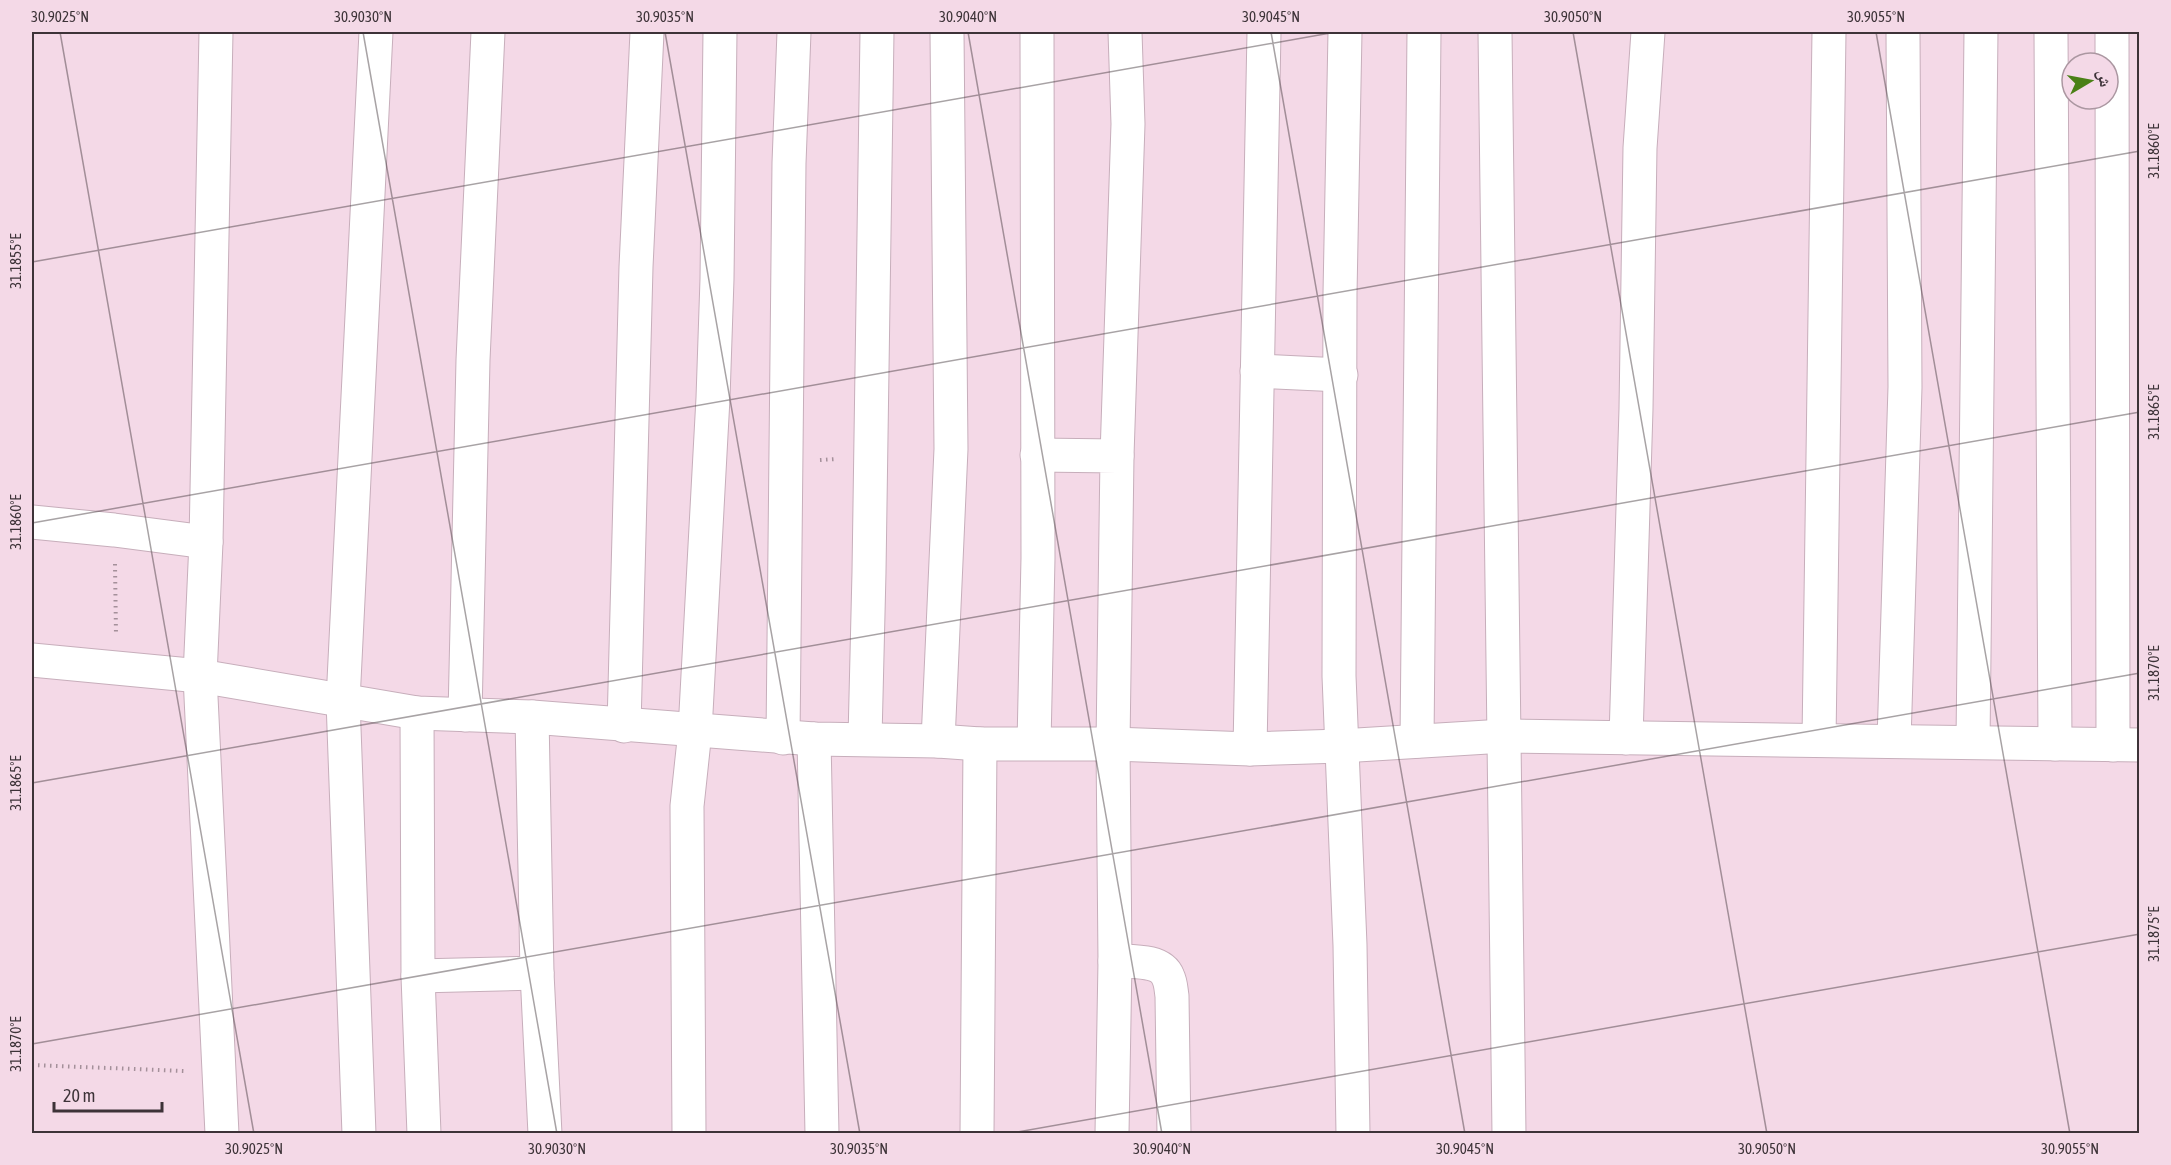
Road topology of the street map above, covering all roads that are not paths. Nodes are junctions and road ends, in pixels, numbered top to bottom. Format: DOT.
graph roads {
  1 [pos="216,32"];
  2 [pos="376,32"];
  3 [pos="488,32"];
  4 [pos="648,32"];
  5 [pos="720,32"];
  6 [pos="794,32"];
  7 [pos="877,32"];
  8 [pos="947,32"];
  9 [pos="1037,32"];
  10 [pos="1125,32"];
  11 [pos="1263,32"];
  12 [pos="1345,32"];
  13 [pos="1424,32"];
  14 [pos="1495,32"];
  15 [pos="1648,32"];
  16 [pos="1829,32"];
  17 [pos="1904,32"];
  18 [pos="1981,32"];
  19 [pos="2051,32"];
  20 [pos="2112,32"];
  21 [pos="1257,371"];
  22 [pos="1341,375"];
  23 [pos="1037,455"];
  24 [pos="1117,456"];
  25 [pos="32,522"];
  26 [pos="206,542"];
  27 [pos="32,660"];
  28 [pos="200,676"];
  29 [pos="343,701"];
  30 [pos="417,713"];
  31 [pos="465,715"];
  32 [pos="532,717"];
  33 [pos="624,726"];
  34 [pos="695,731"];
  35 [pos="1504,736"];
  36 [pos="799,738"];
  37 [pos="865,738"];
  38 [pos="1626,738"];
  39 [pos="1819,740"];
  40 [pos="938,741"];
  41 [pos="1417,741"];
  42 [pos="1894,741"];
  43 [pos="1973,742"];
  44 [pos="1034,743"];
  45 [pos="980,744"];
  46 [pos="1113,744"];
  47 [pos="2055,744"];
  48 [pos="2126,745"];
  49 [pos="1341,746"];
  50 [pos="1250,749"];
  51 [pos="1115,961"];
  52 [pos="537,973"];
  53 [pos="418,976"];
  54 [pos="222,1134"];
  55 [pos="359,1134"];
  56 [pos="424,1134"];
  57 [pos="545,1134"];
  58 [pos="689,1134"];
  59 [pos="822,1134"];
  60 [pos="977,1134"];
  61 [pos="1112,1134"];
  62 [pos="1174,1134"];
  63 [pos="1353,1134"];
  64 [pos="1509,1134"];
  1 -- 26 [label="street"];
  2 -- 29 [label="street"];
  3 -- 31 [label="street"];
  4 -- 33 [label="street"];
  5 -- 34 [label="street"];
  6 -- 36 [label="street"];
  7 -- 37 [label="street"];
  8 -- 40 [label="street"];
  9 -- 23 [label="street"];
  10 -- 24 [label="street"];
  11 -- 21 [label="street"];
  12 -- 22 [label="street"];
  13 -- 41 [label="street"];
  14 -- 35 [label="street"];
  15 -- 38 [label="street"];
  16 -- 39 [label="street"];
  17 -- 42 [label="street"];
  18 -- 43 [label="street"];
  19 -- 47 [label="street"];
  20 -- 48 [label="street"];
  21 -- 22 [label="street"];
  21 -- 50 [label="street"];
  22 -- 49 [label="street"];
  23 -- 24 [label="street"];
  23 -- 44 [label="street"];
  24 -- 46 [label="street"];
  25 -- 26 [label="street"];
  26 -- 28 [label="street"];
  27 -- 28 [label="street"];
  28 -- 29 [label="street"];
  28 -- 54 [label="street"];
  29 -- 30 [label="street"];
  29 -- 55 [label="street"];
  30 -- 31 [label="street"];
  30 -- 53 [label="street"];
  31 -- 32 [label="street"];
  32 -- 33 [label="street"];
  32 -- 52 [label="street"];
  33 -- 34 [label="street"];
  34 -- 36 [label="street"];
  34 -- 58 [label="street"];
  35 -- 38 [label="street"];
  35 -- 41 [label="street"];
  35 -- 64 [label="street"];
  36 -- 37 [label="street"];
  36 -- 59 [label="street"];
  37 -- 40 [label="street"];
  38 -- 39 [label="street"];
  39 -- 42 [label="street"];
  40 -- 45 [label="street"];
  41 -- 49 [label="street"];
  42 -- 43 [label="street"];
  43 -- 47 [label="street"];
  44 -- 45 [label="street"];
  44 -- 46 [label="street"];
  45 -- 60 [label="street"];
  46 -- 50 [label="street"];
  46 -- 51 [label="street"];
  47 -- 48 [label="street"];
  49 -- 50 [label="street"];
  49 -- 63 [label="street"];
  51 -- 61 [label="street"];
  51 -- 62 [label="street"];
  52 -- 53 [label="street"];
  52 -- 57 [label="street"];
  53 -- 56 [label="street"];
}
